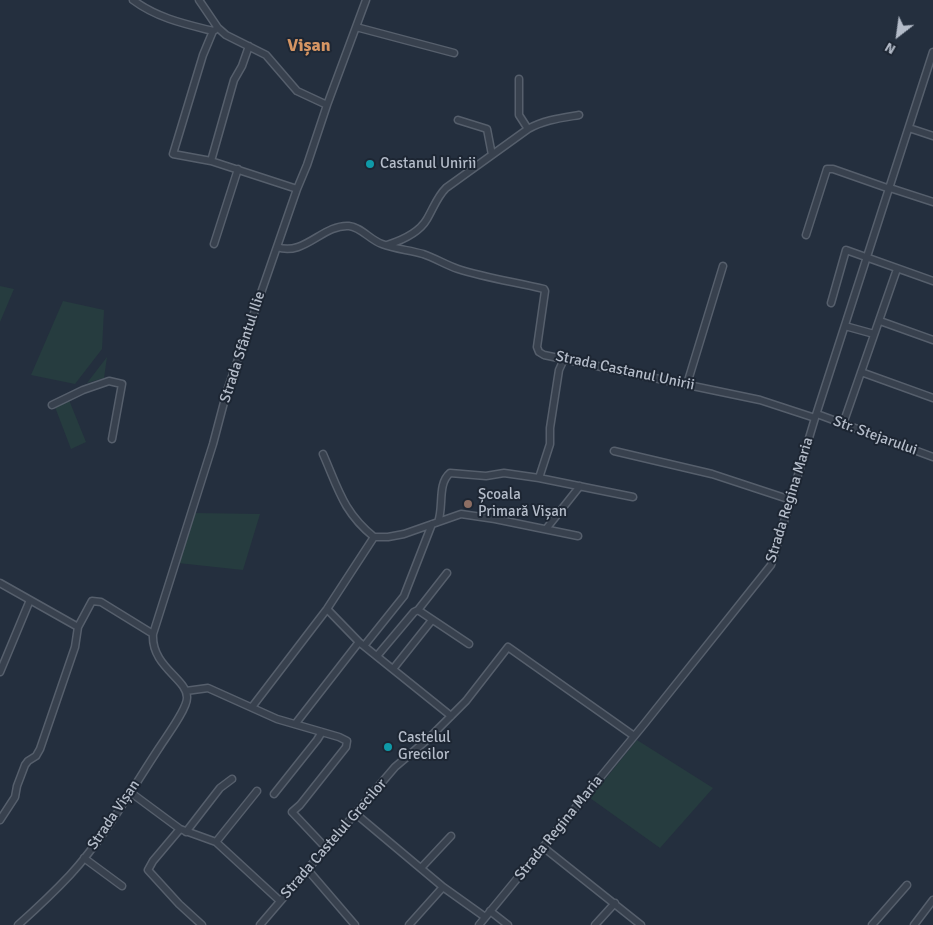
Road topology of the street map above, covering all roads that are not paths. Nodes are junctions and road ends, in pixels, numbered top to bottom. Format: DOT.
graph roads {
  1 [pos="133,0"];
  2 [pos="199,0"];
  3 [pos="366,0"];
  4 [pos="356,27"];
  5 [pos="216,30"];
  6 [pos="249,46"];
  7 [pos="933,52"];
  8 [pos="454,53"];
  9 [pos="519,79"];
  10 [pos="327,105"];
  11 [pos="579,114"];
  12 [pos="458,120"];
  13 [pos="909,128"];
  14 [pos="528,129"];
  15 [pos="933,136"];
  16 [pos="492,155"];
  17 [pos="211,161"];
  18 [pos="238,169"];
  19 [pos="890,188"];
  20 [pos="297,189"];
  21 [pos="933,202"];
  22 [pos="806,235"];
  23 [pos="214,244"];
  24 [pos="386,245"];
  25 [pos="277,246"];
  26 [pos="868,257"];
  27 [pos="723,266"];
  28 [pos="898,268"];
  29 [pos="933,281"];
  30 [pos="831,303"];
  31 [pos="880,321"];
  32 [pos="845,326"];
  33 [pos="874,334"];
  34 [pos="933,340"];
  35 [pos="564,359"];
  36 [pos="861,372"];
  37 [pos="687,384"];
  38 [pos="933,398"];
  39 [pos="52,405"];
  40 [pos="816,416"];
  41 [pos="843,424"];
  42 [pos="112,439"];
  43 [pos="614,450"];
  44 [pos="324,454"];
  45 [pos="933,457"];
  46 [pos="539,478"];
  47 [pos="580,486"];
  48 [pos="633,497"];
  49 [pos="791,500"];
  50 [pos="435,523"];
  51 [pos="546,529"];
  52 [pos="578,536"];
  53 [pos="374,537"];
  54 [pos="447,573"];
  55 [pos="0,583"];
  56 [pos="30,600"];
  57 [pos="327,609"];
  58 [pos="418,610"];
  59 [pos="432,620"];
  60 [pos="78,627"];
  61 [pos="153,634"];
  62 [pos="362,644"];
  63 [pos="468,644"];
  64 [pos="378,656"];
  65 [pos="393,669"];
  66 [pos="0,672"];
  67 [pos="186,691"];
  68 [pos="252,707"];
  69 [pos="451,716"];
  70 [pos="296,724"];
  71 [pos="322,732"];
  72 [pos="634,736"];
  73 [pos="232,779"];
  74 [pos="257,791"];
  75 [pos="130,792"];
  76 [pos="274,794"];
  77 [pos="356,814"];
  78 [pos="0,820"];
  79 [pos="183,830"];
  80 [pos="451,836"];
  81 [pos="216,842"];
  82 [pos="543,847"];
  83 [pos="326,848"];
  84 [pos="84,858"];
  85 [pos="421,868"];
  86 [pos="307,870"];
  87 [pos="906,885"];
  88 [pos="122,886"];
  89 [pos="443,887"];
  90 [pos="933,900"];
  91 [pos="280,901"];
  92 [pos="615,903"];
  93 [pos="490,911"];
  94 [pos="485,918"];
  95 [pos="21,923"];
  96 [pos="30,925"];
  97 [pos="202,925"];
  98 [pos="260,925"];
  99 [pos="356,925"];
  100 [pos="409,925"];
  101 [pos="479,925"];
  102 [pos="508,925"];
  103 [pos="595,925"];
  104 [pos="641,925"];
  105 [pos="872,925"];
  106 [pos="914,925"];
  1 -- 5 [label="street"];
  2 -- 5 [label="street"];
  3 -- 4 [label="street, Strada Sfântul Ilie"];
  4 -- 8 [label="street"];
  4 -- 10 [label="street, Strada Sfântul Ilie"];
  5 -- 6 [label="street"];
  5 -- 17 [label="street"];
  6 -- 10 [label="street"];
  6 -- 17 [label="street"];
  7 -- 13 [label="street, Strada Regina Maria"];
  9 -- 14 [label="street"];
  10 -- 20 [label="street, Strada Sfântul Ilie"];
  11 -- 14 [label="street"];
  12 -- 16 [label="street"];
  13 -- 15 [label="street"];
  13 -- 19 [label="street, Strada Regina Maria"];
  14 -- 16 [label="street"];
  16 -- 24 [label="street"];
  17 -- 18 [label="street"];
  18 -- 20 [label="street"];
  18 -- 23 [label="street"];
  19 -- 21 [label="street"];
  19 -- 22 [label="street"];
  19 -- 26 [label="street, Strada Regina Maria"];
  20 -- 25 [label="street, Strada Sfântul Ilie"];
  24 -- 25 [label="street, Strada Castanul Unirii"];
  24 -- 35 [label="street, Strada Castanul Unirii"];
  25 -- 61 [label="street, Strada Sfântul Ilie"];
  26 -- 28 [label="street"];
  26 -- 30 [label="street"];
  26 -- 32 [label="street, Strada Regina Maria"];
  27 -- 37 [label="street"];
  28 -- 29 [label="street"];
  28 -- 31 [label="street"];
  31 -- 33 [label="street"];
  31 -- 34 [label="street"];
  32 -- 33 [label="street"];
  32 -- 40 [label="street, Strada Regina Maria"];
  33 -- 36 [label="street"];
  35 -- 37 [label="street, Strada Castanul Unirii"];
  35 -- 46 [label="street"];
  36 -- 38 [label="street"];
  36 -- 41 [label="street"];
  37 -- 40 [label="street, Strada Castanul Unirii"];
  39 -- 42 [label="street"];
  40 -- 41 [label="street, Str. Stejarului"];
  40 -- 49 [label="street, Strada Regina Maria"];
  41 -- 45 [label="street, Str. Stejarului"];
  43 -- 49 [label="street"];
  44 -- 53 [label="street"];
  46 -- 47 [label="street"];
  46 -- 50 [label="street"];
  47 -- 48 [label="street"];
  47 -- 51 [label="street"];
  49 -- 72 [label="street, Strada Regina Maria"];
  50 -- 51 [label="street"];
  50 -- 53 [label="street"];
  50 -- 62 [label="street"];
  51 -- 52 [label="street"];
  53 -- 57 [label="street"];
  54 -- 58 [label="street"];
  55 -- 56 [label="street"];
  56 -- 60 [label="street"];
  56 -- 66 [label="street"];
  57 -- 62 [label="street"];
  57 -- 68 [label="street"];
  58 -- 59 [label="street"];
  58 -- 64 [label="street"];
  59 -- 63 [label="street"];
  59 -- 65 [label="street"];
  60 -- 61 [label="street"];
  60 -- 78 [label="street"];
  61 -- 67 [label="street"];
  62 -- 64 [label="street"];
  62 -- 70 [label="street"];
  64 -- 65 [label="street"];
  65 -- 69 [label="street"];
  67 -- 68 [label="street"];
  67 -- 75 [label="street, Strada Vișan"];
  68 -- 70 [label="street"];
  69 -- 72 [label="street, Strada Castelul Grecilor"];
  69 -- 77 [label="street, Strada Castelul Grecilor"];
  70 -- 71 [label="street"];
  71 -- 76 [label="street"];
  71 -- 83 [label="street"];
  72 -- 82 [label="street, Strada Regina Maria"];
  73 -- 79 [label="street"];
  74 -- 81 [label="street"];
  75 -- 79 [label="street"];
  75 -- 84 [label="street, Strada Vișan"];
  77 -- 83 [label="street, Strada Castelul Grecilor"];
  77 -- 85 [label="street"];
  79 -- 81 [label="street"];
  79 -- 97 [label="street"];
  80 -- 85 [label="street"];
  81 -- 91 [label="street"];
  82 -- 92 [label="street"];
  82 -- 93 [label="street, Strada Regina Maria"];
  83 -- 86 [label="street, Strada Castelul Grecilor"];
  84 -- 88 [label="street"];
  84 -- 95 [label="street, Strada Vișan"];
  85 -- 89 [label="street"];
  86 -- 91 [label="street, Strada Castelul Grecilor"];
  86 -- 99 [label="street"];
  87 -- 105 [label="street"];
  89 -- 94 [label="street"];
  89 -- 100 [label="street"];
  90 -- 106 [label="street"];
  91 -- 98 [label="street, Strada Castelul Grecilor"];
  92 -- 103 [label="street"];
  92 -- 104 [label="street"];
  93 -- 94 [label="street, Strada Regina Maria"];
  93 -- 102 [label="street"];
  94 -- 101 [label="street, Strada Regina Maria"];
  95 -- 96 [label="street"];
}
